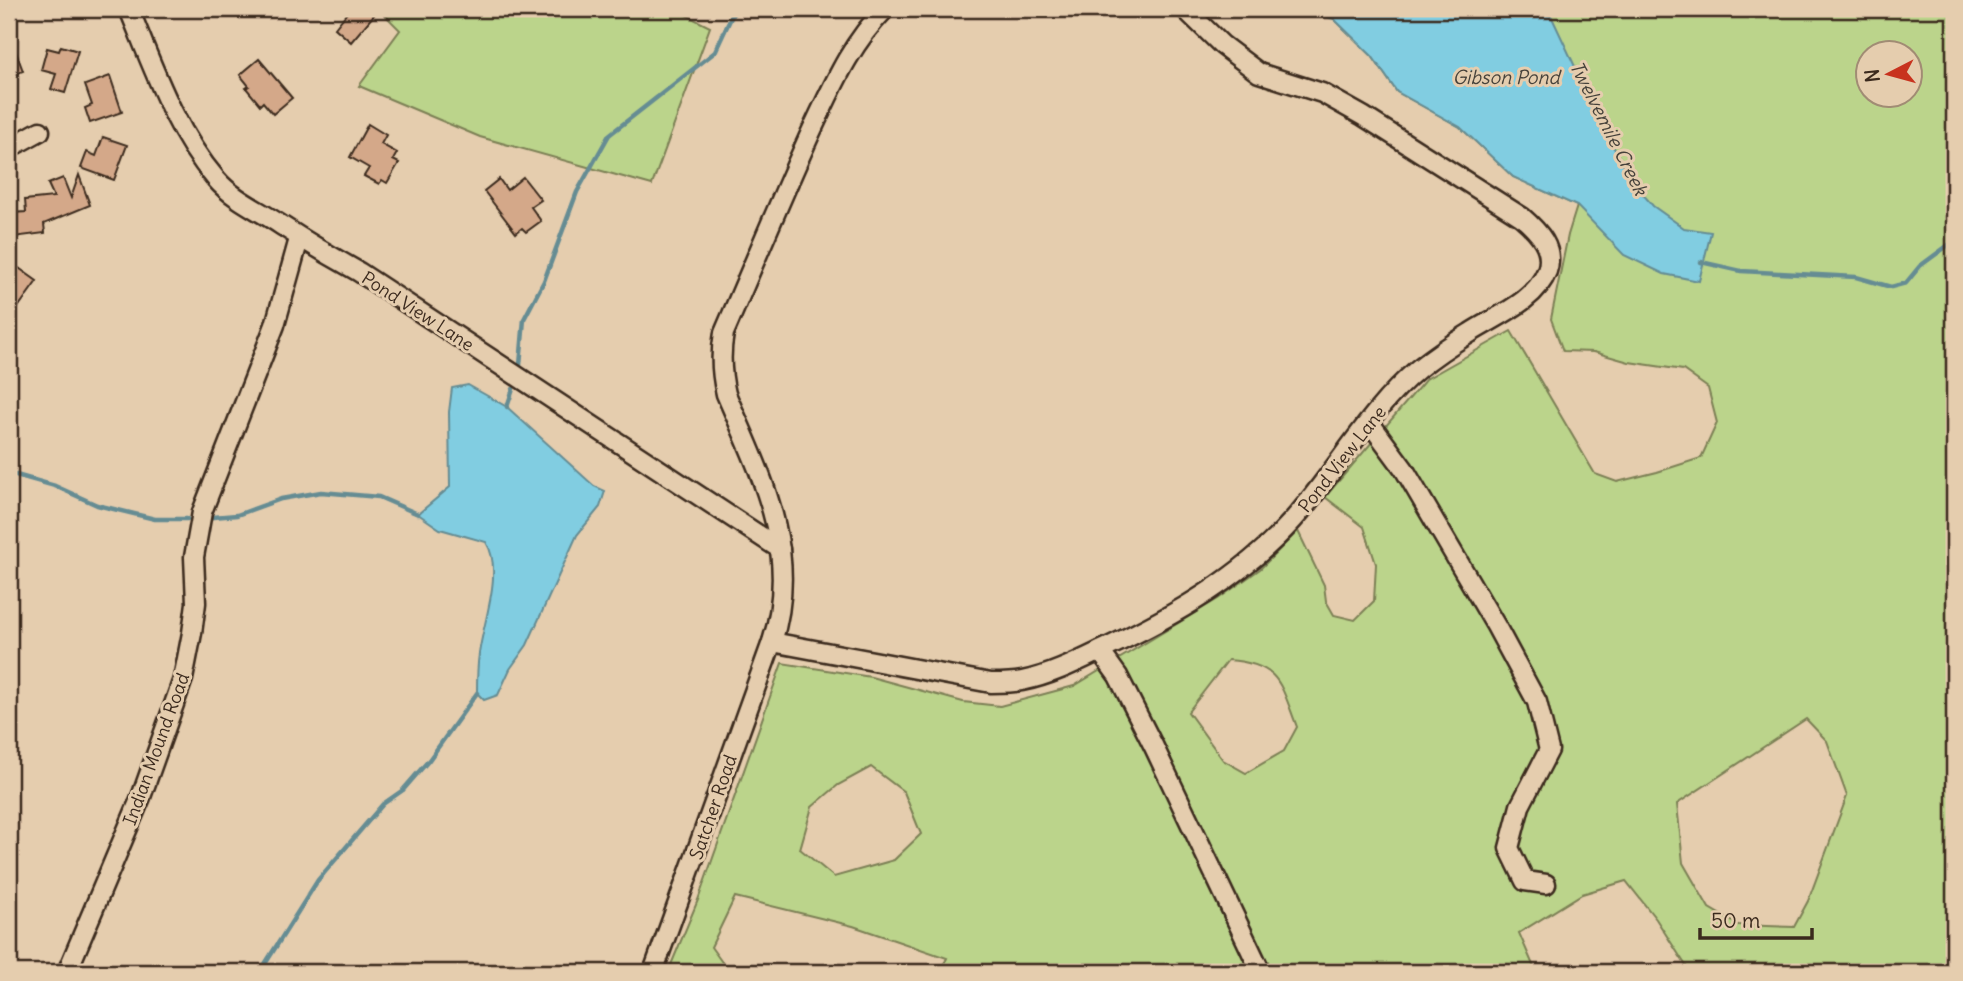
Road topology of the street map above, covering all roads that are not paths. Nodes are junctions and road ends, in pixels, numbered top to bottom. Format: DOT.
graph roads {
  1 [pos="129,9"];
  2 [pos="885,9"];
  3 [pos="1185,9"];
  4 [pos="40,131"];
  5 [pos="9,148"];
  6 [pos="299,239"];
  7 [pos="1370,423"];
  8 [pos="780,549"];
  9 [pos="772,642"];
  10 [pos="1100,651"];
  11 [pos="1546,884"];
  12 [pos="67,972"];
  13 [pos="653,972"];
  14 [pos="1261,972"];
  1 -- 6 [label="street, Pond View Lane"];
  2 -- 8 [label="street"];
  3 -- 7 [label="street, Pond View Lane"];
  4 -- 5 [label="street"];
  6 -- 8 [label="street, Pond View Lane"];
  6 -- 12 [label="street, Indian Mound Road"];
  7 -- 10 [label="street, Pond View Lane"];
  7 -- 11 [label="street"];
  8 -- 9 [label="street"];
  9 -- 10 [label="street, Pond View Lane"];
  9 -- 13 [label="street, Satcher Road"];
  10 -- 14 [label="street"];
}
